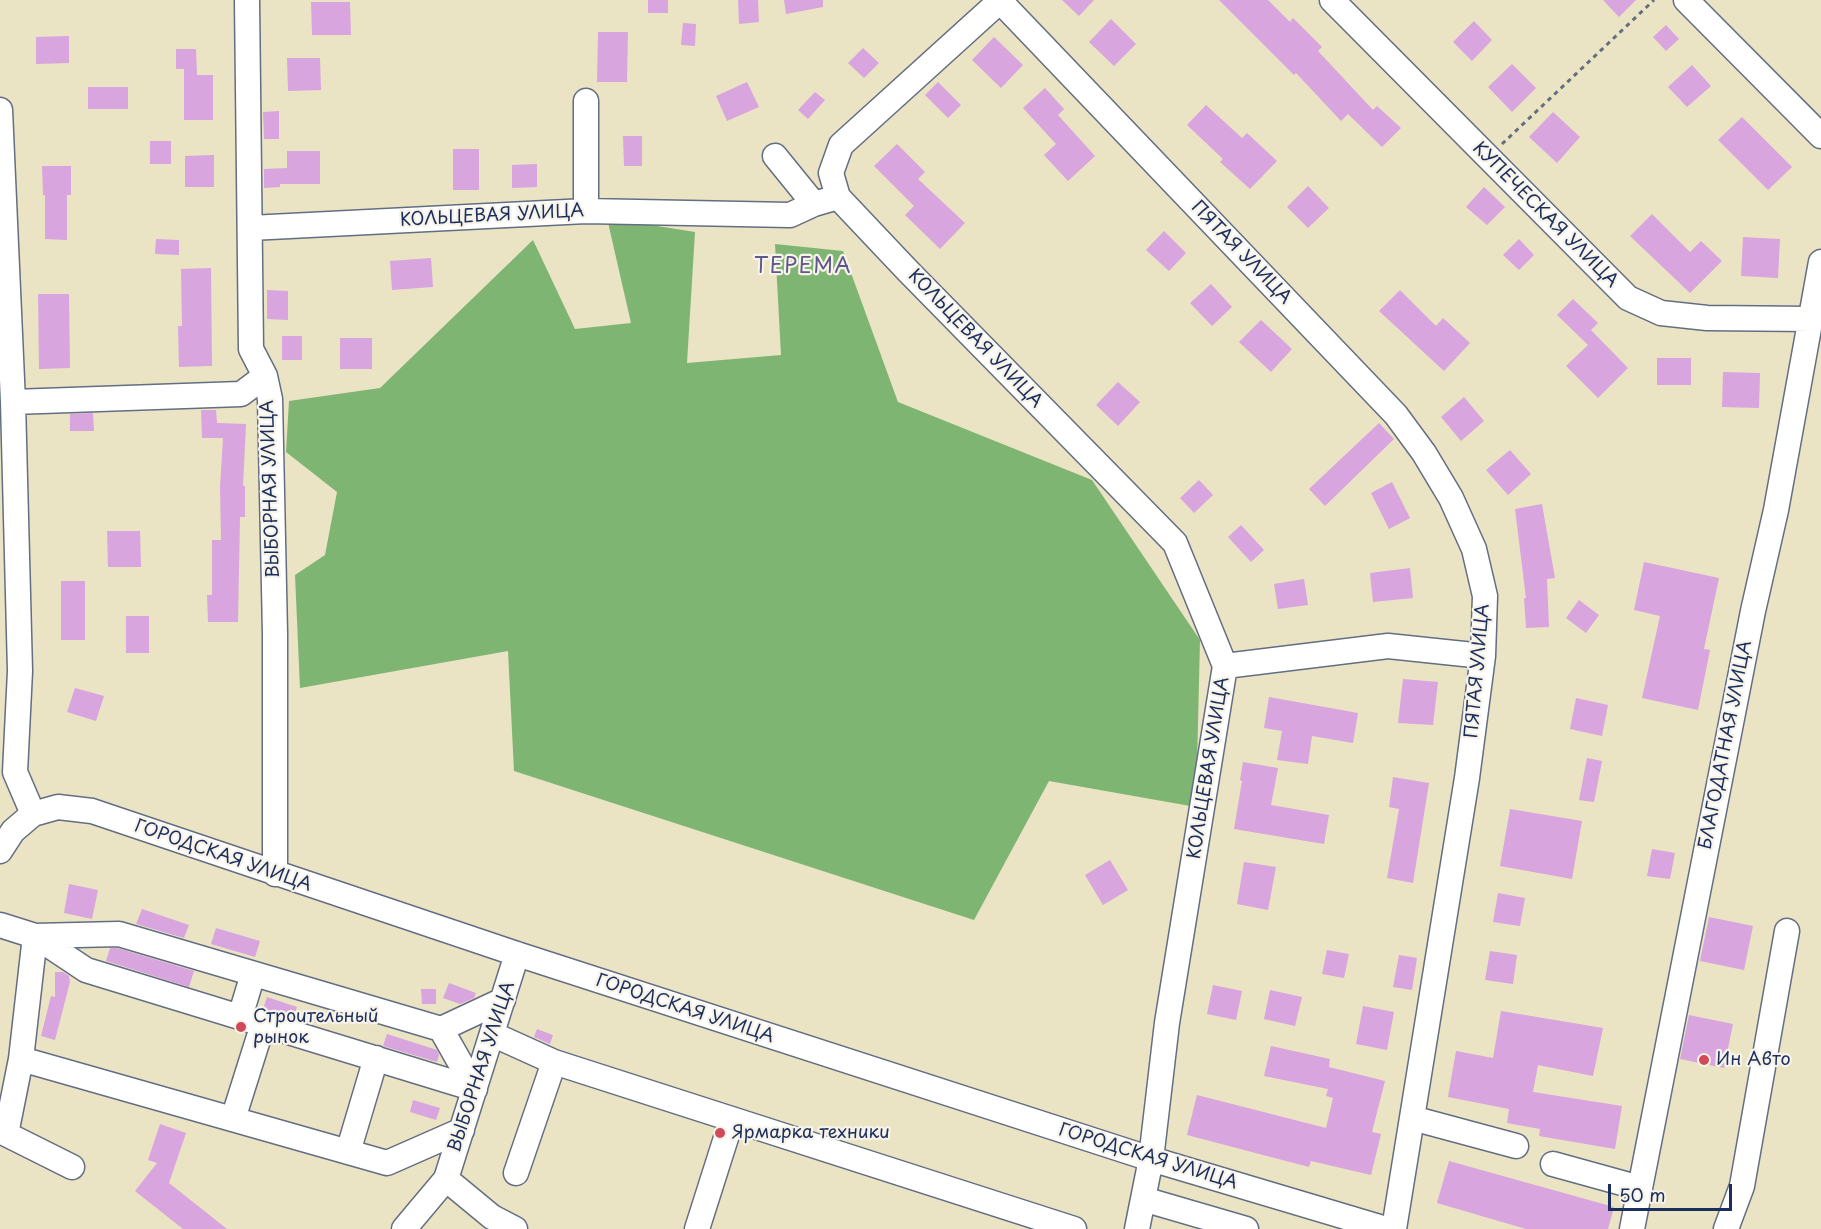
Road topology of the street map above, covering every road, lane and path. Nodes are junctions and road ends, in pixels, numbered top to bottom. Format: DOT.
graph roads {
  1 [pos="247,0"];
  2 [pos="1000,0"];
  3 [pos="1332,0"];
  4 [pos="1654,0"];
  5 [pos="1686,0"];
  6 [pos="586,101"];
  7 [pos="0,110"];
  8 [pos="1821,136"];
  9 [pos="775,156"];
  10 [pos="1487,158"];
  11 [pos="838,197"];
  12 [pos="814,204"];
  13 [pos="586,211"];
  14 [pos="250,228"];
  15 [pos="1821,262"];
  16 [pos="1811,319"];
  17 [pos="265,376"];
  18 [pos="13,402"];
  19 [pos="1483,656"];
  20 [pos="1225,666"];
  21 [pos="8,771"];
  22 [pos="33,814"];
  23 [pos="0,851"];
  24 [pos="275,874"];
  25 [pos="0,925"];
  26 [pos="1787,931"];
  27 [pos="35,936"];
  28 [pos="517,954"];
  29 [pos="253,974"];
  30 [pos="503,1000"];
  31 [pos="240,1017"];
  32 [pos="263,1024"];
  33 [pos="441,1029"];
  34 [pos="492,1034"];
  35 [pos="375,1058"];
  36 [pos="21,1059"];
  37 [pos="554,1062"];
  38 [pos="475,1089"];
  39 [pos="1412,1118"];
  40 [pos="233,1119"];
  41 [pos="732,1119"];
  42 [pos="462,1130"];
  43 [pos="1516,1146"];
  44 [pos="348,1152"];
  45 [pos="1151,1159"];
  46 [pos="1553,1164"];
  47 [pos="72,1167"];
  48 [pos="516,1173"];
  49 [pos="446,1179"];
  50 [pos="1640,1188"];
  51 [pos="1143,1199"];
  52 [pos="404,1229"];
  53 [pos="515,1229"];
  54 [pos="697,1229"];
  55 [pos="1074,1229"];
  56 [pos="1137,1229"];
  57 [pos="1246,1229"];
  58 [pos="1386,1229"];
  59 [pos="1394,1229"];
  60 [pos="1632,1229"];
  61 [pos="1726,1229"];
  1 -- 14 [label="street, ВЫБОРНАЯ УЛИЦА"];
  2 -- 11 [label="street"];
  2 -- 19 [label="street, ПЯТАЯ УЛИЦА"];
  3 -- 10 [label="street, КУПЕЧЕСКАЯ УЛИЦА"];
  4 -- 10 [label="path"];
  5 -- 8 [label="street"];
  6 -- 13 [label="street"];
  7 -- 18 [label="street"];
  9 -- 12 [label="street"];
  10 -- 16 [label="street, КУПЕЧЕСКАЯ УЛИЦА"];
  11 -- 12 [label="street, КОЛЬЦЕВАЯ УЛИЦА"];
  11 -- 20 [label="street, КОЛЬЦЕВАЯ УЛИЦА"];
  12 -- 13 [label="street, КОЛЬЦЕВАЯ УЛИЦА"];
  13 -- 14 [label="street, КОЛЬЦЕВАЯ УЛИЦА"];
  14 -- 17 [label="street, ВЫБОРНАЯ УЛИЦА"];
  15 -- 16 [label="street, БЛАГОДАТНАЯ УЛИЦА"];
  16 -- 50 [label="street, БЛАГОДАТНАЯ УЛИЦА"];
  17 -- 18 [label="street"];
  17 -- 24 [label="street, ВЫБОРНАЯ УЛИЦА"];
  18 -- 21 [label="street"];
  19 -- 20 [label="street"];
  19 -- 39 [label="street, ПЯТАЯ УЛИЦА"];
  20 -- 45 [label="street, КОЛЬЦЕВАЯ УЛИЦА"];
  21 -- 22 [label="street"];
  22 -- 23 [label="street, ГОРОДСКАЯ УЛИЦА"];
  22 -- 24 [label="street, ГОРОДСКАЯ УЛИЦА"];
  24 -- 28 [label="street, ГОРОДСКАЯ УЛИЦА"];
  25 -- 27 [label="street"];
  26 -- 61 [label="street"];
  27 -- 29 [label="street"];
  27 -- 31 [label="street"];
  27 -- 36 [label="street"];
  28 -- 30 [label="street, ВЫБОРНАЯ УЛИЦА"];
  28 -- 45 [label="street, ГОРОДСКАЯ УЛИЦА"];
  29 -- 31 [label="street"];
  29 -- 33 [label="street"];
  30 -- 33 [label="street"];
  30 -- 34 [label="street, ВЫБОРНАЯ УЛИЦА"];
  31 -- 32 [label="street"];
  32 -- 35 [label="street"];
  32 -- 40 [label="street"];
  33 -- 38 [label="street"];
  34 -- 37 [label="street"];
  34 -- 38 [label="street, ВЫБОРНАЯ УЛИЦА"];
  35 -- 38 [label="street"];
  35 -- 44 [label="street"];
  36 -- 40 [label="street"];
  36 -- 47 [label="street"];
  37 -- 41 [label="street"];
  37 -- 48 [label="street"];
  38 -- 42 [label="street, ВЫБОРНАЯ УЛИЦА"];
  39 -- 43 [label="street"];
  39 -- 59 [label="street, ПЯТАЯ УЛИЦА"];
  40 -- 44 [label="street"];
  41 -- 54 [label="street"];
  41 -- 55 [label="street"];
  42 -- 44 [label="street"];
  42 -- 49 [label="street, ВЫБОРНАЯ УЛИЦА"];
  45 -- 51 [label="street, КОЛЬЦЕВАЯ УЛИЦА"];
  45 -- 58 [label="street, ГОРОДСКАЯ УЛИЦА"];
  46 -- 50 [label="street"];
  49 -- 52 [label="street"];
  49 -- 53 [label="street"];
  50 -- 60 [label="street, БЛАГОДАТНАЯ УЛИЦА"];
  51 -- 56 [label="street, КОЛЬЦЕВАЯ УЛИЦА"];
  51 -- 57 [label="street"];
}
